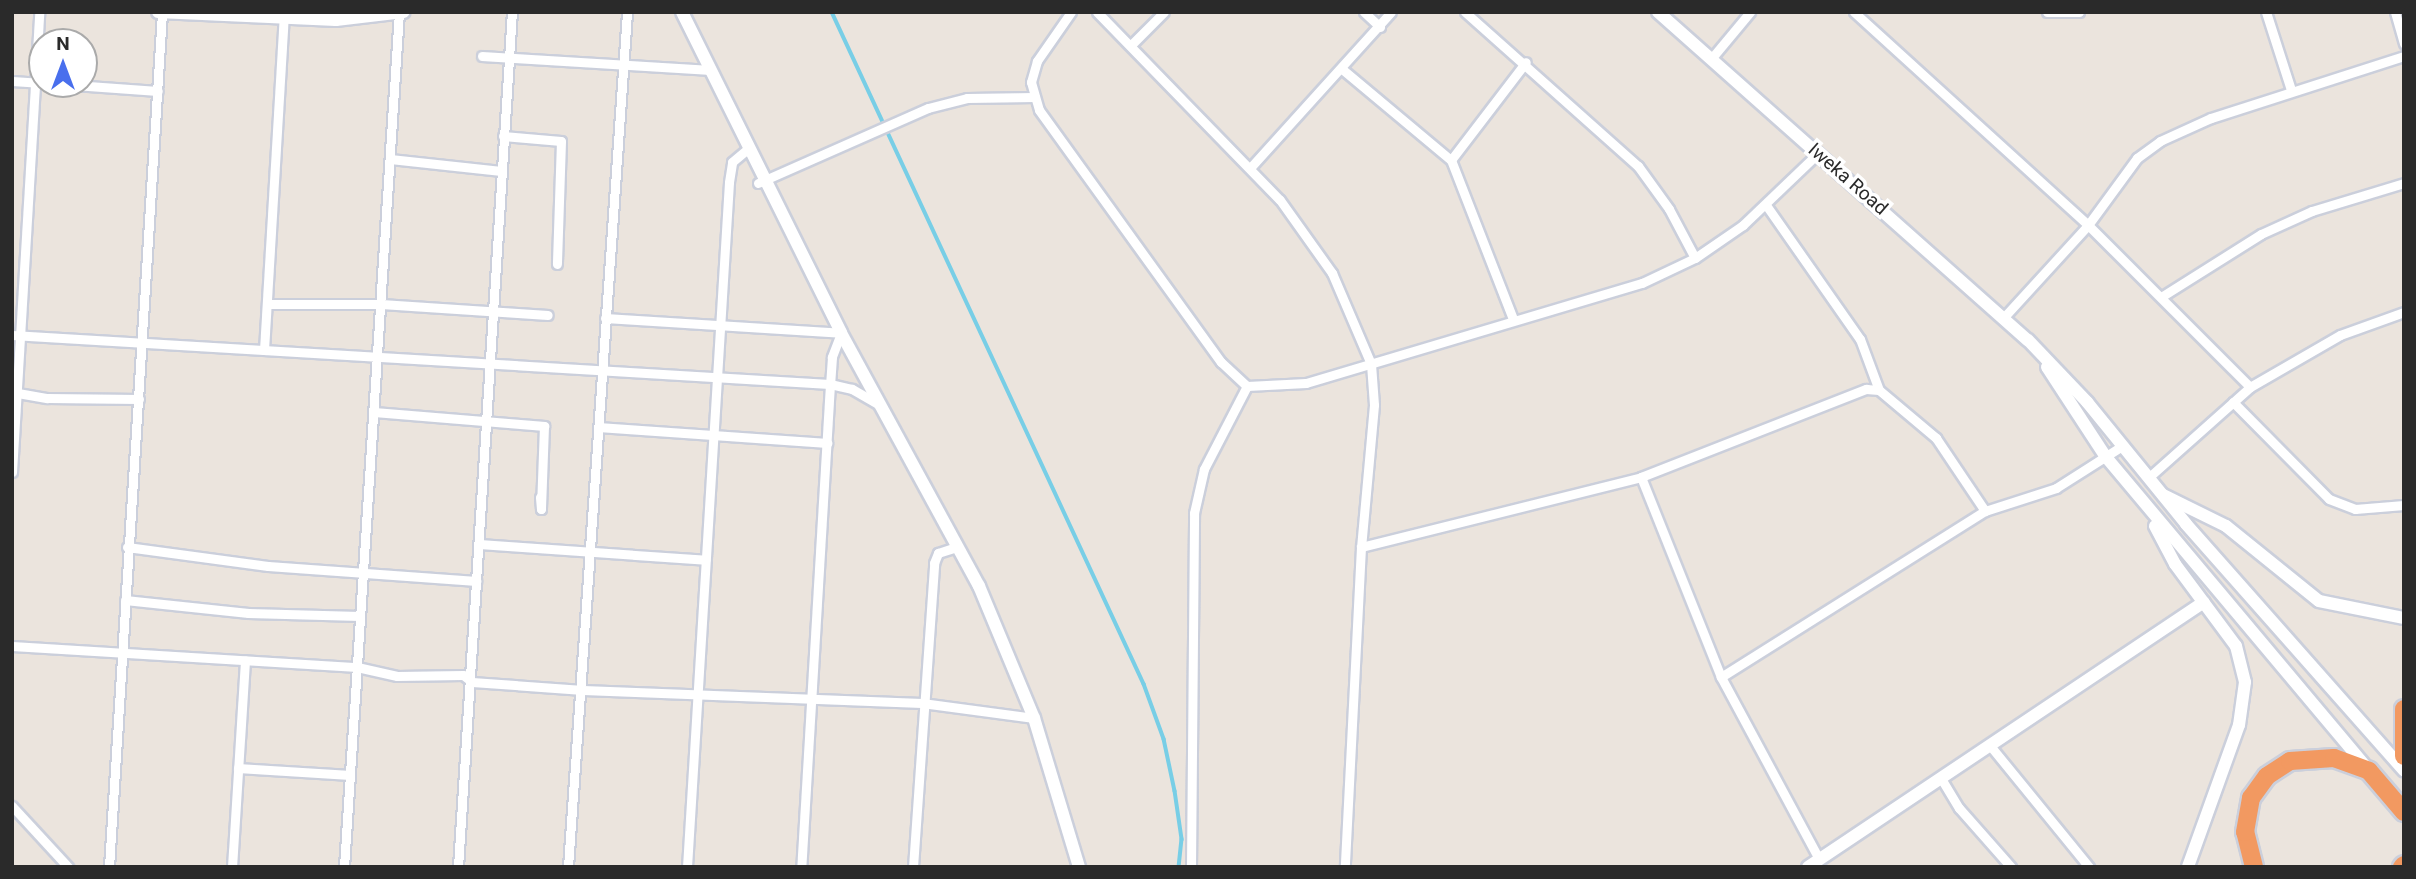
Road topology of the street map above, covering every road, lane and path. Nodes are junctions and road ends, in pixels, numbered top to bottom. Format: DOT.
graph roads {
  1 [pos="161,12"];
  2 [pos="512,12"];
  3 [pos="627,12"];
  4 [pos="682,12"];
  5 [pos="1071,12"];
  6 [pos="1097,12"];
  7 [pos="1164,12"];
  8 [pos="1364,12"];
  9 [pos="1391,12"];
  10 [pos="1465,12"];
  11 [pos="1658,12"];
  12 [pos="1750,12"];
  13 [pos="1854,12"];
  14 [pos="2048,12"];
  15 [pos="2079,12"];
  16 [pos="2266,12"];
  17 [pos="2395,12"];
  18 [pos="400,13"];
  19 [pos="284,16"];
  20 [pos="1381,27"];
  21 [pos="1132,44"];
  22 [pos="2404,44"];
  23 [pos="482,56"];
  24 [pos="2404,56"];
  25 [pos="508,57"];
  26 [pos="1711,59"];
  27 [pos="1526,62"];
  28 [pos="622,67"];
  29 [pos="1342,69"];
  30 [pos="711,70"];
  31 [pos="98,87"];
  32 [pos="2291,90"];
  33 [pos="158,91"];
  34 [pos="1035,97"];
  35 [pos="37,98"];
  36 [pos="503,136"];
  37 [pos="750,147"];
  38 [pos="1818,153"];
  39 [pos="390,159"];
  40 [pos="1451,160"];
  41 [pos="1250,168"];
  42 [pos="501,171"];
  43 [pos="762,180"];
  44 [pos="2404,183"];
  45 [pos="1766,205"];
  46 [pos="2088,225"];
  47 [pos="1695,258"];
  48 [pos="557,264"];
  49 [pos="2161,297"];
  50 [pos="267,304"];
  51 [pos="381,304"];
  52 [pos="2404,312"];
  53 [pos="492,313"];
  54 [pos="548,315"];
  55 [pos="2005,316"];
  56 [pos="605,318"];
  57 [pos="1513,319"];
  58 [pos="721,326"];
  59 [pos="841,334"];
  60 [pos="16,335"];
  61 [pos="142,344"];
  62 [pos="2036,349"];
  63 [pos="264,350"];
  64 [pos="378,358"];
  65 [pos="489,364"];
  66 [pos="1371,364"];
  67 [pos="602,373"];
  68 [pos="718,379"];
  69 [pos="830,384"];
  70 [pos="1247,386"];
  71 [pos="2250,387"];
  72 [pos="1879,390"];
  73 [pos="15,392"];
  74 [pos="139,399"];
  75 [pos="2233,402"];
  76 [pos="882,406"];
  77 [pos="374,412"];
  78 [pos="486,421"];
  79 [pos="598,427"];
  80 [pos="714,434"];
  81 [pos="827,443"];
  82 [pos="2122,446"];
  83 [pos="2106,457"];
  84 [pos="12,472"];
  85 [pos="1641,477"];
  86 [pos="2148,478"];
  87 [pos="2162,494"];
  88 [pos="540,497"];
  89 [pos="2404,505"];
  90 [pos="1985,510"];
  91 [pos="2148,510"];
  92 [pos="479,544"];
  93 [pos="127,547"];
  94 [pos="956,547"];
  95 [pos="1362,547"];
  96 [pos="590,553"];
  97 [pos="705,560"];
  98 [pos="366,573"];
  99 [pos="476,582"];
  100 [pos="125,600"];
  101 [pos="2204,602"];
  102 [pos="360,615"];
  103 [pos="2404,618"];
  104 [pos="12,646"];
  105 [pos="121,653"];
  106 [pos="246,660"];
  107 [pos="356,667"];
  108 [pos="1721,677"];
  109 [pos="472,682"];
  110 [pos="583,690"];
  111 [pos="698,693"];
  112 [pos="811,697"];
  113 [pos="922,703"];
  114 [pos="2404,709"];
  115 [pos="1034,718"];
  116 [pos="1992,748"];
  117 [pos="2404,756"];
  118 [pos="238,768"];
  119 [pos="2404,770"];
  120 [pos="2369,771"];
  121 [pos="350,775"];
  122 [pos="1942,780"];
  123 [pos="12,806"];
  124 [pos="2404,811"];
  125 [pos="1819,859"];
  126 [pos="68,867"];
  127 [pos="109,867"];
  128 [pos="232,867"];
  129 [pos="344,867"];
  130 [pos="458,867"];
  131 [pos="568,867"];
  132 [pos="687,867"];
  133 [pos="801,867"];
  134 [pos="913,867"];
  135 [pos="1079,867"];
  136 [pos="1191,867"];
  137 [pos="1345,867"];
  138 [pos="1808,867"];
  139 [pos="2011,867"];
  140 [pos="2089,867"];
  141 [pos="2188,867"];
  142 [pos="2253,867"];
  1 -- 19 [label="main road"];
  1 -- 33 [label="street"];
  2 -- 25 [label="street"];
  3 -- 28 [label="street"];
  4 -- 30 [label="main road"];
  5 -- 34 [label="street"];
  6 -- 21 [label="street"];
  7 -- 21 [label="street"];
  8 -- 20 [label="street"];
  9 -- 20 [label="street"];
  10 -- 27 [label="street"];
  11 -- 26 [label="main road, Iweka Road"];
  12 -- 26 [label="street"];
  13 -- 46 [label="street"];
  14 -- 15 [label="street"];
  16 -- 32 [label="street"];
  17 -- 22 [label="street"];
  18 -- 19 [label="main road"];
  18 -- 39 [label="street"];
  19 -- 50 [label="street"];
  20 -- 29 [label="street"];
  21 -- 41 [label="street"];
  23 -- 25 [label="street"];
  24 -- 32 [label="street"];
  25 -- 28 [label="street"];
  25 -- 36 [label="street"];
  26 -- 38 [label="main road, Iweka Road"];
  27 -- 40 [label="street"];
  27 -- 47 [label="street"];
  28 -- 30 [label="street"];
  28 -- 56 [label="street"];
  29 -- 40 [label="street"];
  29 -- 41 [label="street"];
  30 -- 37 [label="main road"];
  31 -- 33 [label="street"];
  32 -- 46 [label="street"];
  33 -- 61 [label="street"];
  34 -- 43 [label="street"];
  34 -- 70 [label="street"];
  35 -- 60 [label="street"];
  36 -- 42 [label="street"];
  36 -- 48 [label="street"];
  37 -- 43 [label="main road"];
  37 -- 58 [label="street"];
  38 -- 45 [label="street"];
  38 -- 55 [label="main road, Iweka Road"];
  39 -- 42 [label="street"];
  39 -- 51 [label="street"];
  40 -- 57 [label="street"];
  41 -- 66 [label="street"];
  42 -- 53 [label="street"];
  43 -- 59 [label="main road"];
  44 -- 49 [label="street"];
  45 -- 47 [label="street"];
  45 -- 72 [label="street"];
  46 -- 49 [label="street"];
  46 -- 55 [label="street"];
  47 -- 57 [label="street"];
  49 -- 71 [label="street"];
  50 -- 51 [label="street"];
  50 -- 63 [label="street"];
  51 -- 53 [label="street"];
  51 -- 64 [label="street"];
  52 -- 71 [label="street"];
  53 -- 54 [label="street"];
  53 -- 65 [label="street"];
  55 -- 62 [label="main road, Iweka Road"];
  56 -- 58 [label="street"];
  56 -- 67 [label="street"];
  57 -- 66 [label="street"];
  58 -- 59 [label="street"];
  58 -- 68 [label="street"];
  59 -- 69 [label="street"];
  59 -- 76 [label="main road"];
  60 -- 61 [label="street"];
  60 -- 73 [label="street"];
  61 -- 63 [label="street"];
  61 -- 74 [label="street"];
  62 -- 82 [label="main road"];
  62 -- 83 [label="main road"];
  63 -- 64 [label="street"];
  64 -- 65 [label="street"];
  64 -- 77 [label="street"];
  65 -- 67 [label="street"];
  65 -- 78 [label="street"];
  66 -- 70 [label="street"];
  66 -- 95 [label="street"];
  67 -- 68 [label="street"];
  67 -- 79 [label="street"];
  68 -- 69 [label="street"];
  68 -- 80 [label="street"];
  69 -- 76 [label="street"];
  69 -- 81 [label="street"];
  70 -- 136 [label="street"];
  71 -- 75 [label="street"];
  72 -- 85 [label="street"];
  72 -- 90 [label="street"];
  73 -- 74 [label="street"];
  73 -- 84 [label="street"];
  74 -- 93 [label="street"];
  75 -- 86 [label="street"];
  75 -- 89 [label="street"];
  76 -- 94 [label="main road"];
  77 -- 78 [label="street"];
  77 -- 98 [label="street"];
  78 -- 88 [label="street"];
  78 -- 92 [label="street"];
  79 -- 80 [label="street"];
  79 -- 96 [label="street"];
  80 -- 81 [label="street"];
  80 -- 97 [label="street"];
  81 -- 112 [label="street"];
  82 -- 83 [label="street"];
  82 -- 86 [label="main road"];
  83 -- 90 [label="street"];
  83 -- 91 [label="main road"];
  85 -- 95 [label="street"];
  85 -- 108 [label="street"];
  86 -- 87 [label="main road"];
  87 -- 103 [label="main road"];
  87 -- 119 [label="main road"];
  90 -- 108 [label="street"];
  91 -- 101 [label="main road"];
  91 -- 120 [label="main road"];
  92 -- 96 [label="street"];
  92 -- 99 [label="street"];
  93 -- 98 [label="street"];
  93 -- 100 [label="street"];
  94 -- 113 [label="street"];
  94 -- 115 [label="main road"];
  95 -- 137 [label="street"];
  96 -- 97 [label="street"];
  96 -- 110 [label="street"];
  97 -- 111 [label="street"];
  98 -- 99 [label="street"];
  98 -- 102 [label="street"];
  99 -- 109 [label="street"];
  100 -- 102 [label="street"];
  100 -- 105 [label="street"];
  101 -- 116 [label="main road"];
  101 -- 141 [label="main road"];
  102 -- 107 [label="street"];
  104 -- 105 [label="street"];
  105 -- 106 [label="street"];
  105 -- 127 [label="street"];
  106 -- 107 [label="street"];
  106 -- 118 [label="street"];
  107 -- 109 [label="street"];
  107 -- 121 [label="street"];
  108 -- 125 [label="street"];
  109 -- 110 [label="street"];
  109 -- 130 [label="street"];
  110 -- 111 [label="street"];
  110 -- 131 [label="street"];
  111 -- 112 [label="street"];
  111 -- 132 [label="street"];
  112 -- 113 [label="street"];
  112 -- 133 [label="street"];
  113 -- 115 [label="street"];
  113 -- 134 [label="street"];
  114 -- 117 [label="highway"];
  115 -- 135 [label="main road"];
  116 -- 122 [label="main road"];
  116 -- 140 [label="street"];
  118 -- 121 [label="street"];
  118 -- 128 [label="street"];
  120 -- 124 [label="highway"];
  120 -- 142 [label="highway"];
  121 -- 129 [label="street"];
  122 -- 125 [label="main road"];
  122 -- 139 [label="street"];
  123 -- 126 [label="street"];
  125 -- 138 [label="main road"];
}
